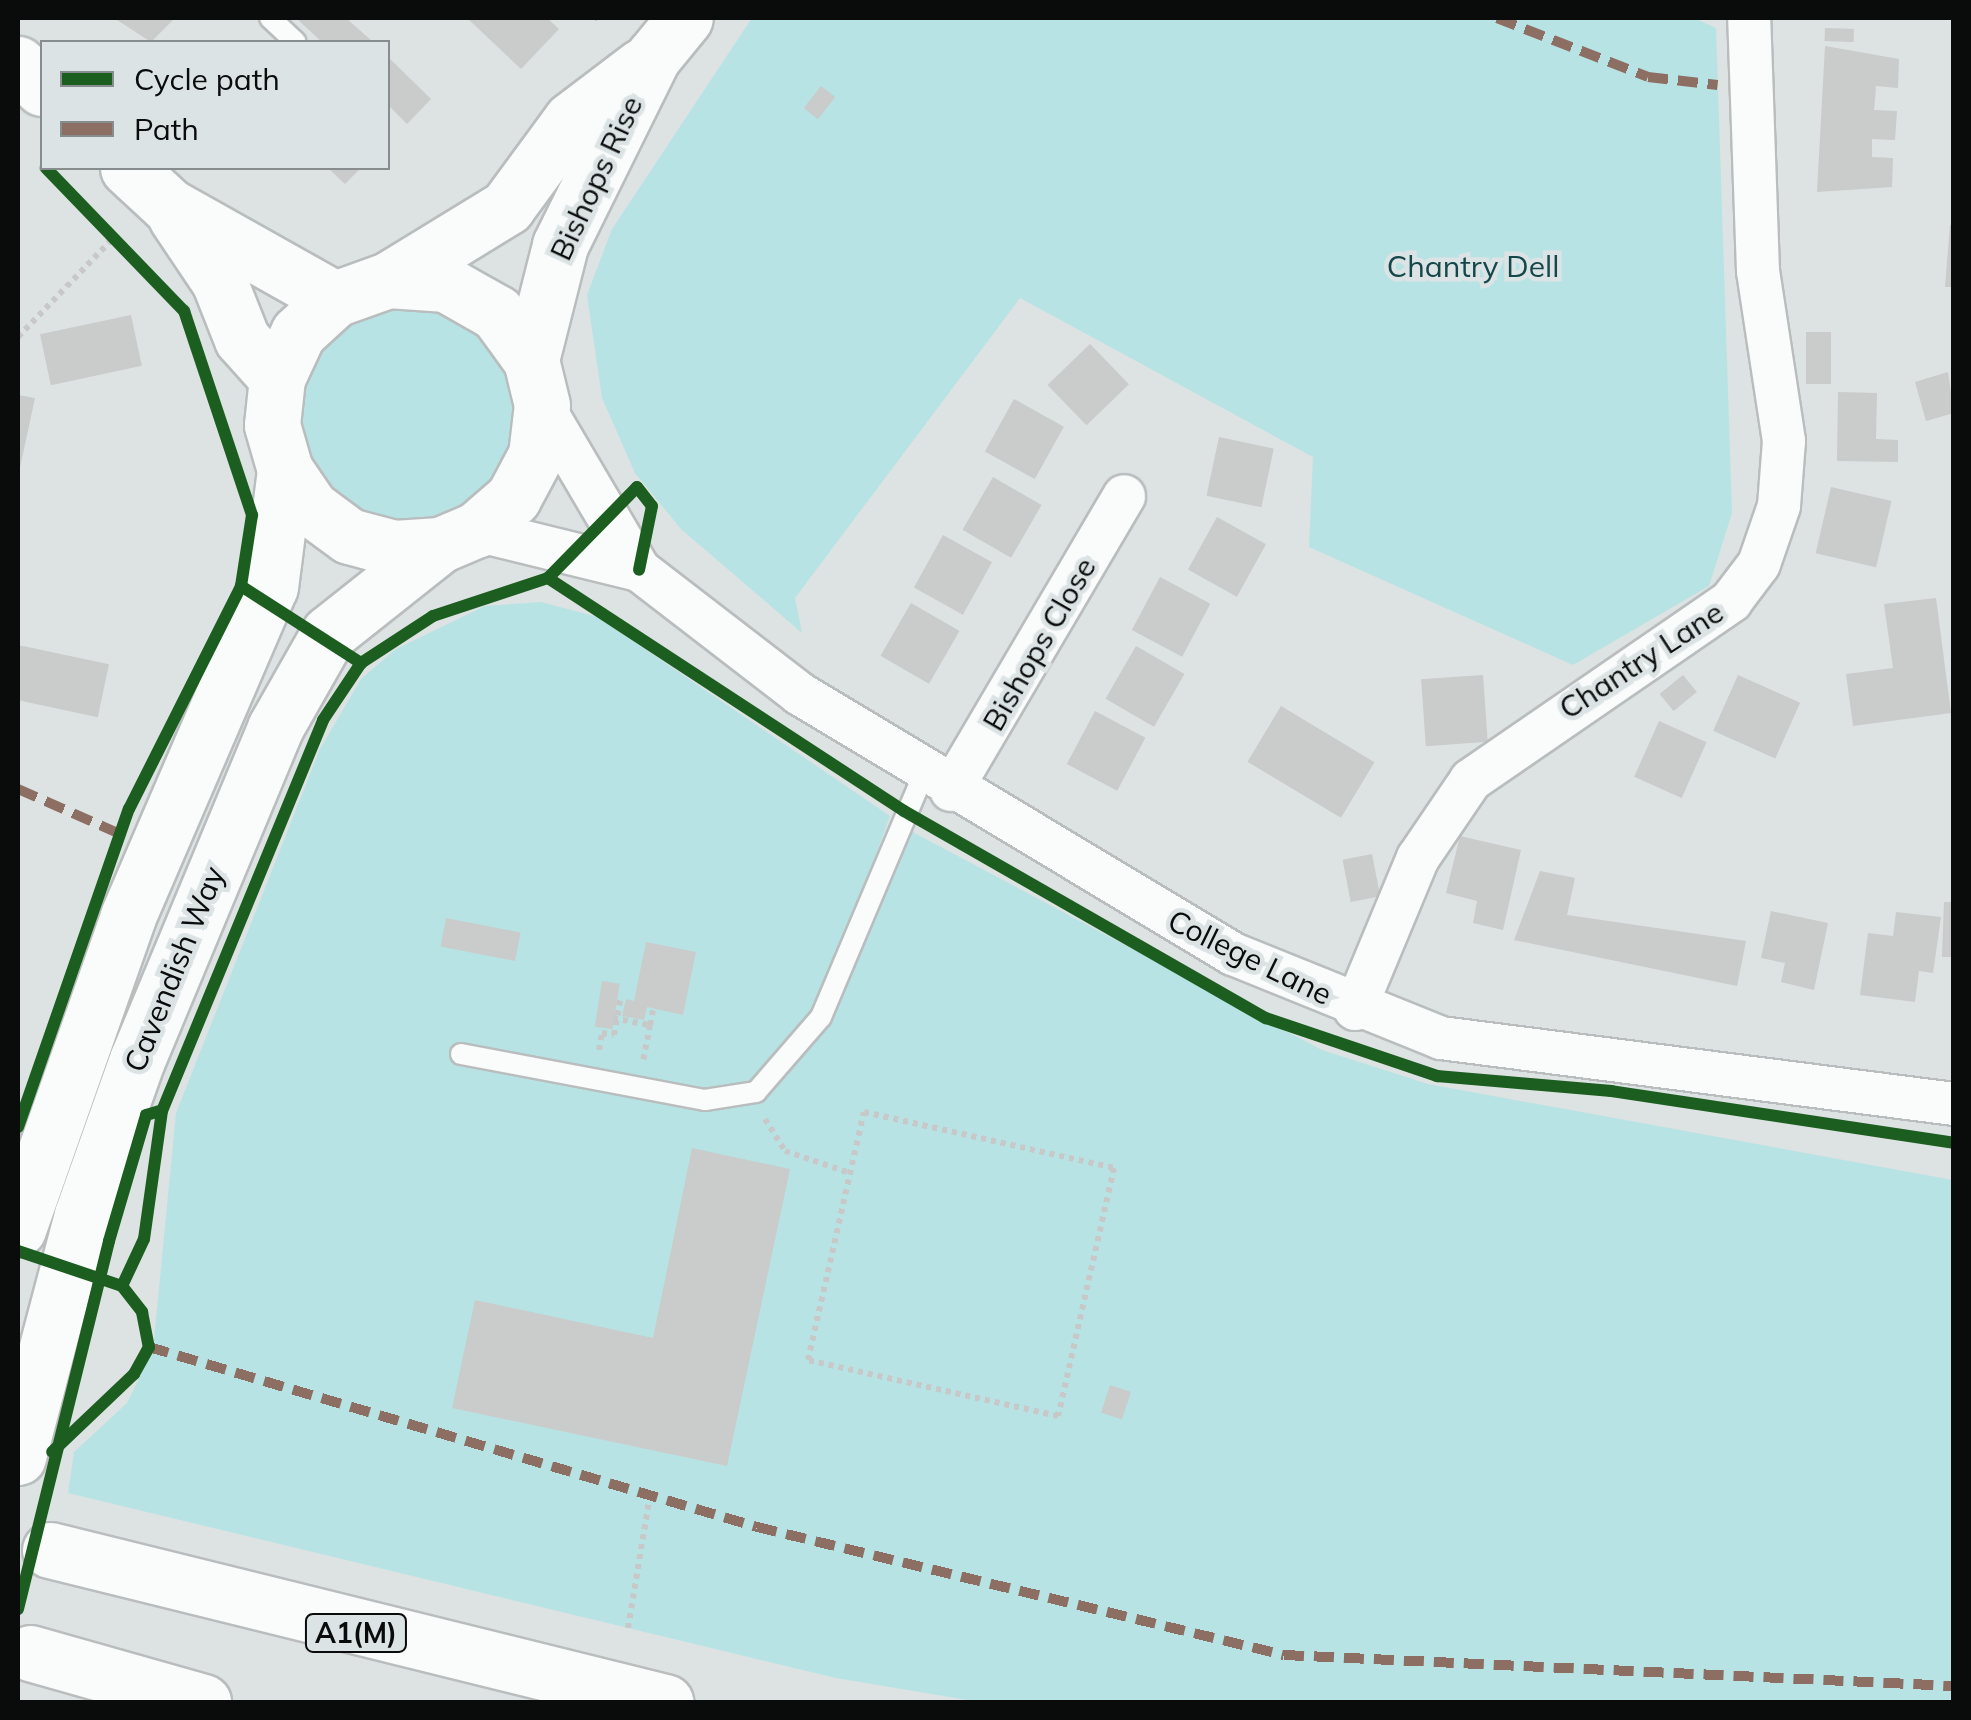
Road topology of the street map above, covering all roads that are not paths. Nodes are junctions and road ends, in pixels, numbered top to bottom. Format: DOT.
graph roads {
  1 [pos="270,18"];
  2 [pos="1749,18"];
  3 [pos="669,37"];
  4 [pos="294,40"];
  5 [pos="18,64"];
  6 [pos="40,86"];
  7 [pos="130,170"];
  8 [pos="168,206"];
  9 [pos="388,280"];
  10 [pos="335,299"];
  11 [pos="277,378"];
  12 [pos="536,383"];
  13 [pos="284,470"];
  14 [pos="1124,496"];
  15 [pos="458,538"];
  16 [pos="639,570"];
  17 [pos="938,782"];
  18 [pos="1355,1009"];
  19 [pos="462,1054"];
  20 [pos="1954,1104"];
  21 [pos="18,1230"];
  22 [pos="18,1456"];
  23 [pos="50,1550"];
  24 [pos="30,1652"];
  25 [pos="203,1702"];
  26 [pos="665,1702"];
  1 -- 4 [label="lane"];
  2 -- 18 [label="street, Chantry Lane"];
  3 -- 9 [label="main road, Bishops Rise"];
  3 -- 12 [label="main road, Bishops Rise"];
  5 -- 6 [label="main road"];
  7 -- 8 [label="main road"];
  8 -- 10 [label="main road"];
  8 -- 11 [label="main road"];
  9 -- 10 [label="main road, Cavendish Way"];
  9 -- 12 [label="main road, Cavendish Way"];
  10 -- 11 [label="main road, Cavendish Way"];
  11 -- 13 [label="main road, Cavendish Way"];
  12 -- 15 [label="main road, Cavendish Way"];
  12 -- 16 [label="street, College Lane"];
  13 -- 15 [label="main road, Cavendish Way"];
  13 -- 21 [label="main road, Cavendish Way"];
  14 -- 17 [label="street, Bishops Close"];
  15 -- 16 [label="street, College Lane"];
  15 -- 22 [label="main road, Cavendish Way"];
  16 -- 17 [label="street, College Lane"];
  17 -- 18 [label="street, College Lane"];
  17 -- 19 [label="lane"];
  18 -- 20 [label="street, College Lane"];
  23 -- 26 [label="main road, A1(M)"];
  24 -- 25 [label="main road"];
}
